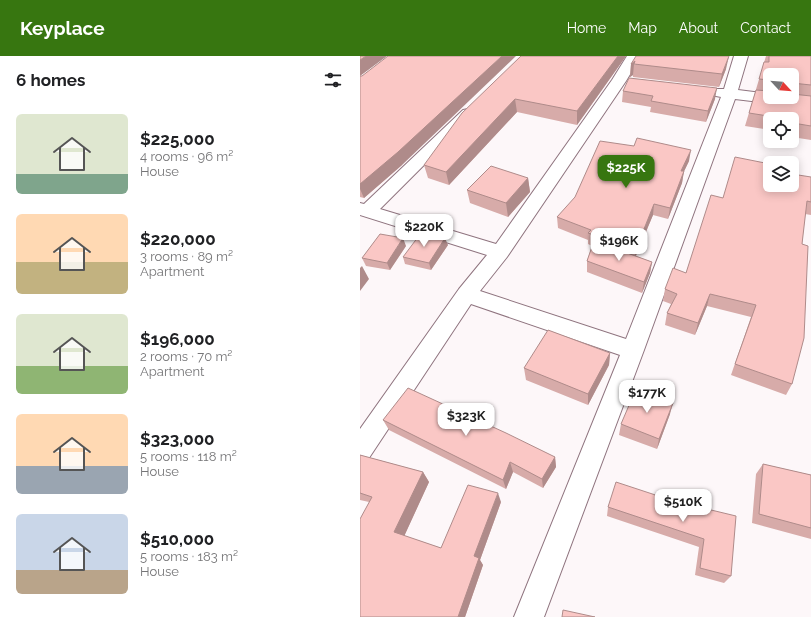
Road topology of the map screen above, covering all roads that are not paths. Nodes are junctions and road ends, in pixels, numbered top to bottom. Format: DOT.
graph roads {
  1 [pos="634,56"];
  2 [pos="741,56"];
  3 [pos="706,91"];
  4 [pos="730,93"];
  5 [pos="481,100"];
  6 [pos="811,104"];
  7 [pos="364,210"];
  8 [pos="500,252"];
  9 [pos="466,294"];
  10 [pos="633,350"];
  11 [pos="360,450"];
  12 [pos="529,617"];
  1 -- 8 [label="street"];
  2 -- 4 [label="street"];
  3 -- 4 [label="street"];
  4 -- 6 [label="street"];
  4 -- 10 [label="street"];
  5 -- 7 [label="street"];
  7 -- 8 [label="street"];
  8 -- 9 [label="street"];
  9 -- 10 [label="street"];
  9 -- 11 [label="street"];
  10 -- 12 [label="street"];
}
